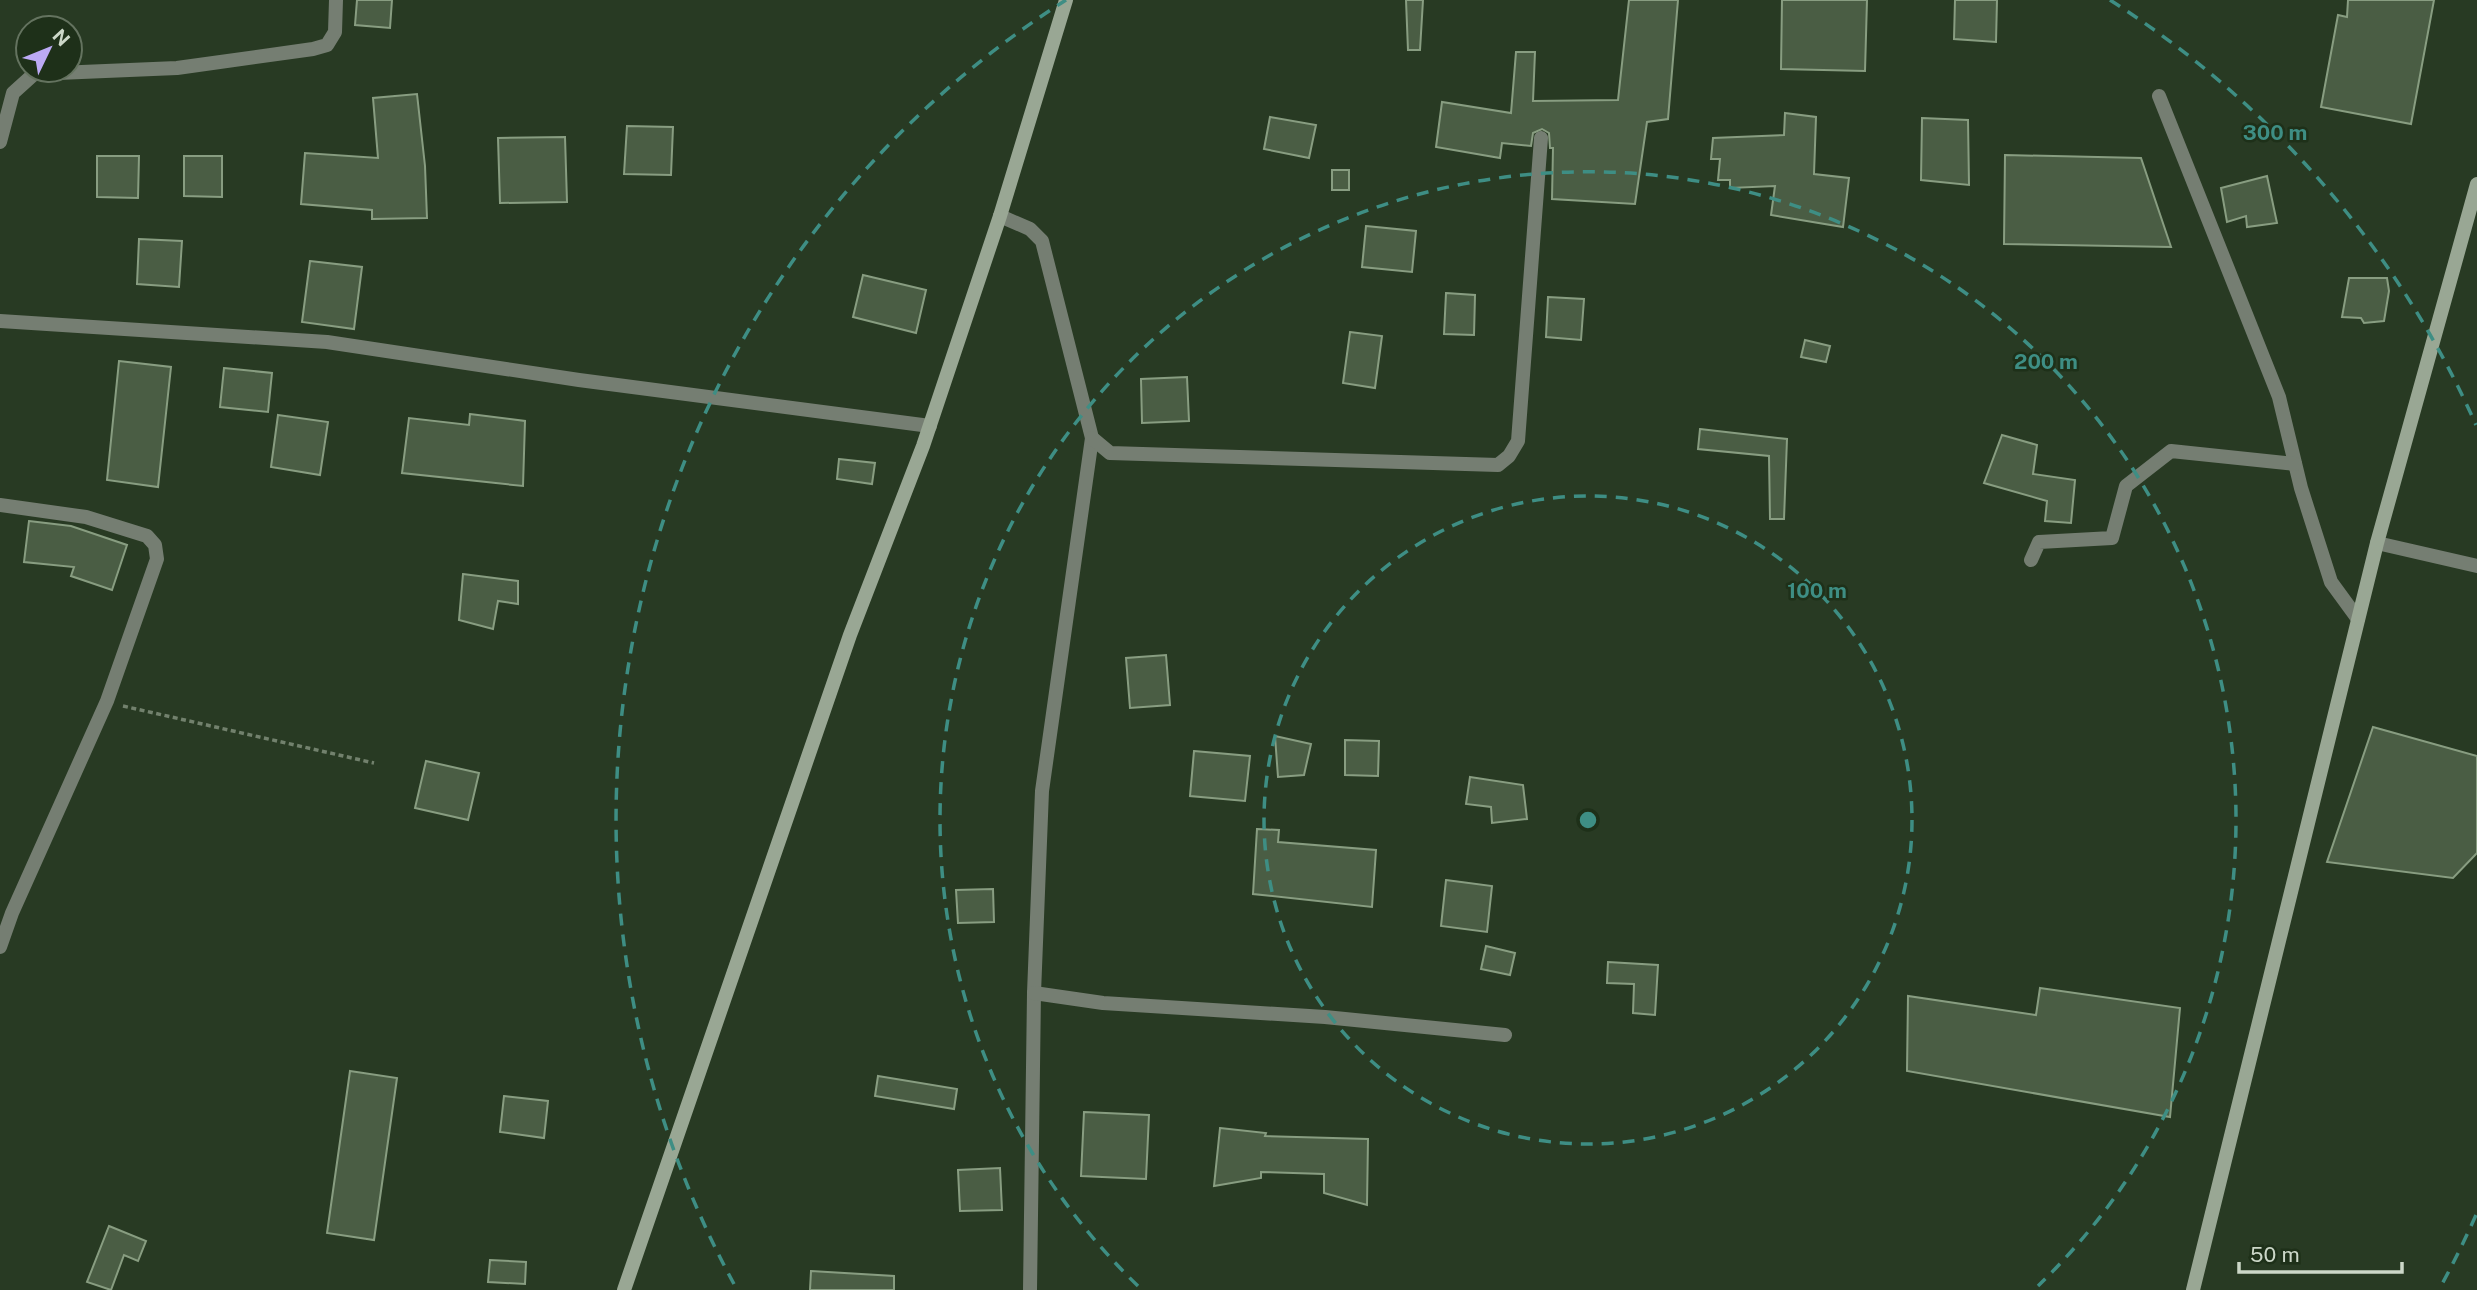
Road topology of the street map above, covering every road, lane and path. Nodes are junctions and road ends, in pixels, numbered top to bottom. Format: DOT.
graph roads {
  1 [pos="336,0"];
  2 [pos="1066,0"];
  3 [pos="2159,96"];
  4 [pos="1541,138"];
  5 [pos="0,142"];
  6 [pos="2477,184"];
  7 [pos="1000,216"];
  8 [pos="0,321"];
  9 [pos="930,426"];
  10 [pos="1092,438"];
  11 [pos="2295,464"];
  12 [pos="0,505"];
  13 [pos="2378,543"];
  14 [pos="2031,560"];
  15 [pos="2477,566"];
  16 [pos="2358,619"];
  17 [pos="107,701"];
  18 [pos="374,763"];
  19 [pos="0,947"];
  20 [pos="1034,993"];
  21 [pos="1505,1035"];
  22 [pos="624,1290"];
  23 [pos="1030,1290"];
  24 [pos="2193,1290"];
  1 -- 5 [label="street"];
  2 -- 7 [label="street"];
  3 -- 11 [label="street"];
  4 -- 10 [label="street"];
  6 -- 13 [label="street"];
  7 -- 9 [label="street"];
  7 -- 10 [label="street"];
  8 -- 9 [label="street"];
  9 -- 22 [label="street"];
  10 -- 20 [label="street"];
  11 -- 14 [label="street"];
  11 -- 16 [label="street"];
  12 -- 17 [label="street"];
  13 -- 15 [label="street"];
  13 -- 16 [label="street"];
  16 -- 24 [label="street"];
  17 -- 18 [label="path"];
  17 -- 19 [label="street"];
  20 -- 21 [label="street"];
  20 -- 23 [label="street"];
}
